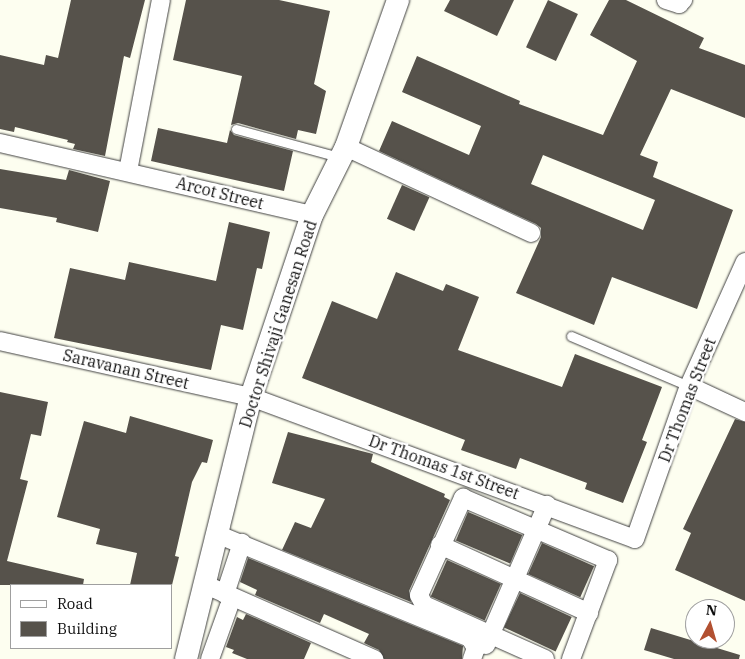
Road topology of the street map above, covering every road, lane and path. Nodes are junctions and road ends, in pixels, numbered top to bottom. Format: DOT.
graph roads {
  1 [pos="161,0"];
  2 [pos="398,0"];
  3 [pos="666,0"];
  4 [pos="683,0"];
  5 [pos="236,129"];
  6 [pos="0,143"];
  7 [pos="343,152"];
  8 [pos="128,171"];
  9 [pos="312,215"];
  10 [pos="532,233"];
  11 [pos="745,262"];
  12 [pos="570,336"];
  13 [pos="0,341"];
  14 [pos="689,386"];
  15 [pos="251,398"];
  16 [pos="745,412"];
  17 [pos="547,504"];
  18 [pos="535,531"];
  19 [pos="219,535"];
  20 [pos="635,539"];
  21 [pos="242,543"];
  22 [pos="440,545"];
  23 [pos="513,580"];
  24 [pos="216,595"];
  25 [pos="589,612"];
  26 [pos="489,635"];
  27 [pos="193,657"];
  28 [pos="210,659"];
  29 [pos="356,659"];
  30 [pos="374,659"];
  31 [pos="472,659"];
  32 [pos="480,659"];
  33 [pos="545,659"];
  34 [pos="571,659"];
  1 -- 8 [label="street"];
  2 -- 7 [label="street, Doctor Shivaji Ganesan Road"];
  3 -- 4 [label="street"];
  5 -- 7 [label="lane"];
  6 -- 8 [label="street, Arcot Street"];
  7 -- 9 [label="street, Doctor Shivaji Ganesan Road"];
  7 -- 10 [label="street"];
  8 -- 9 [label="street, Arcot Street"];
  9 -- 15 [label="street, Doctor Shivaji Ganesan Road"];
  11 -- 14 [label="street, Dr Thomas Street"];
  12 -- 14 [label="lane"];
  13 -- 15 [label="street, Saravanan Street"];
  14 -- 16 [label="street"];
  14 -- 20 [label="street, Dr Thomas Street"];
  15 -- 17 [label="street, Dr Thomas 1st Street"];
  15 -- 19 [label="street, Doctor Shivaji Ganesan Road"];
  17 -- 18 [label="street"];
  17 -- 20 [label="street, Dr Thomas 1st Street"];
  18 -- 22 [label="street"];
  18 -- 23 [label="street"];
  18 -- 25 [label="street"];
  19 -- 21 [label="street"];
  19 -- 24 [label="street, Doctor Shivaji Ganesan Road"];
  21 -- 24 [label="street"];
  21 -- 31 [label="street"];
  22 -- 23 [label="street"];
  22 -- 26 [label="street"];
  23 -- 25 [label="street"];
  23 -- 26 [label="street"];
  24 -- 27 [label="street, Doctor Shivaji Ganesan Road"];
  24 -- 28 [label="street"];
  24 -- 29 [label="street"];
  24 -- 30 [label="street"];
  25 -- 34 [label="street"];
  26 -- 32 [label="street"];
  26 -- 33 [label="street"];
}
